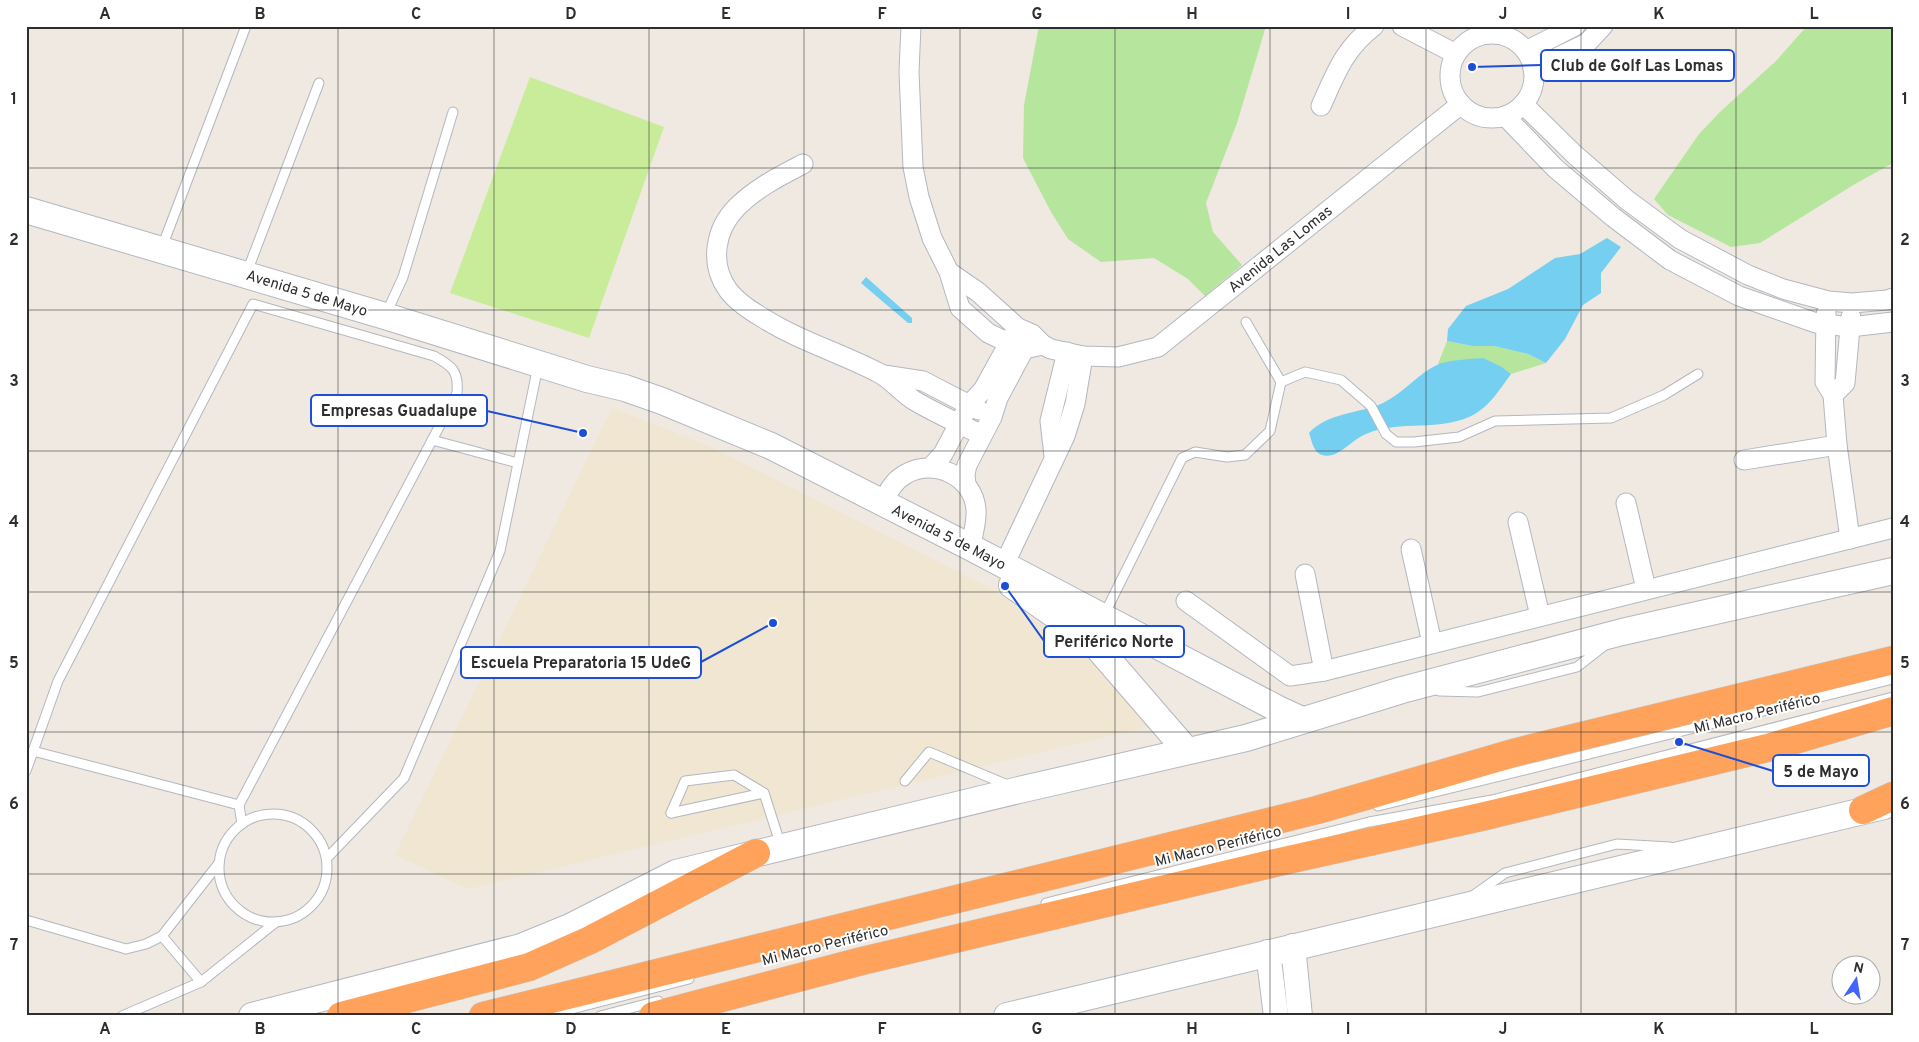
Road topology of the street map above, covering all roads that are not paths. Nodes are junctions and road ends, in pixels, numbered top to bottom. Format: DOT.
graph roads {
  1 [pos="246,26"];
  2 [pos="911,26"];
  3 [pos="1374,26"];
  4 [pos="1402,26"];
  5 [pos="1460,26"];
  6 [pos="1575,26"];
  7 [pos="1603,26"];
  8 [pos="1487,30"];
  9 [pos="1459,50"];
  10 [pos="1526,51"];
  11 [pos="1534,69"];
  12 [pos="319,83"];
  13 [pos="1460,104"];
  14 [pos="1523,104"];
  15 [pos="1321,106"];
  16 [pos="453,112"];
  17 [pos="1505,116"];
  18 [pos="803,164"];
  19 [pos="26,210"];
  20 [pos="161,249"];
  21 [pos="246,275"];
  22 [pos="1893,298"];
  23 [pos="1828,301"];
  24 [pos="1852,303"];
  25 [pos="385,316"];
  26 [pos="1246,322"];
  27 [pos="1893,322"];
  28 [pos="1826,324"];
  29 [pos="1850,327"];
  30 [pos="1025,340"];
  31 [pos="1075,354"];
  32 [pos="538,364"];
  33 [pos="880,374"];
  34 [pos="1698,374"];
  35 [pos="586,379"];
  36 [pos="1281,382"];
  37 [pos="1833,395"];
  38 [pos="969,405"];
  39 [pos="992,417"];
  40 [pos="960,424"];
  41 [pos="982,435"];
  42 [pos="432,440"];
  43 [pos="1837,445"];
  44 [pos="1744,460"];
  45 [pos="518,463"];
  46 [pos="931,467"];
  47 [pos="966,485"];
  48 [pos="883,503"];
  49 [pos="1626,503"];
  50 [pos="1518,522"];
  51 [pos="1893,528"];
  52 [pos="1850,539"];
  53 [pos="970,547"];
  54 [pos="1411,549"];
  55 [pos="1004,565"];
  56 [pos="1893,571"];
  57 [pos="1305,574"];
  58 [pos="1646,589"];
  59 [pos="1186,601"];
  60 [pos="1103,616"];
  61 [pos="1540,616"];
  62 [pos="1432,643"];
  63 [pos="1893,660"];
  64 [pos="1324,671"];
  65 [pos="1893,679"];
  66 [pos="1893,697"];
  67 [pos="1893,711"];
  68 [pos="1302,720"];
  69 [pos="33,751"];
  70 [pos="1187,751"];
  71 [pos="26,771"];
  72 [pos="905,781"];
  73 [pos="1019,790"];
  74 [pos="764,793"];
  75 [pos="1893,796"];
  76 [pos="239,804"];
  77 [pos="1893,804"];
  78 [pos="1372,808"];
  79 [pos="1863,810"];
  80 [pos="242,824"];
  81 [pos="769,850"];
  82 [pos="327,858"];
  83 [pos="219,863"];
  84 [pos="1032,907"];
  85 [pos="26,920"];
  86 [pos="276,922"];
  87 [pos="162,936"];
  88 [pos="1281,949"];
  89 [pos="698,977"];
  90 [pos="201,982"];
  91 [pos="660,1007"];
  92 [pos="122,1016"];
  93 [pos="252,1016"];
  94 [pos="341,1016"];
  95 [pos="483,1016"];
  96 [pos="544,1016"];
  97 [pos="600,1016"];
  98 [pos="1007,1016"];
  99 [pos="1276,1016"];
  100 [pos="1300,1016"];
  1 -- 20 [label="lane"];
  2 -- 30 [label="street, Avenida Las Lomas"];
  3 -- 15 [label="street"];
  4 -- 9 [label="street"];
  5 -- 9 [label="street"];
  6 -- 10 [label="street"];
  7 -- 11 [label="street"];
  8 -- 9 [label="street"];
  8 -- 10 [label="street"];
  9 -- 13 [label="street"];
  10 -- 11 [label="street"];
  11 -- 14 [label="street"];
  12 -- 21 [label="lane"];
  13 -- 17 [label="street"];
  13 -- 31 [label="street, Avenida Las Lomas"];
  14 -- 17 [label="street"];
  14 -- 23 [label="street"];
  16 -- 25 [label="lane"];
  17 -- 28 [label="street"];
  18 -- 33 [label="street"];
  19 -- 20 [label="main road, Avenida 5 de Mayo"];
  20 -- 21 [label="main road, Avenida 5 de Mayo"];
  21 -- 25 [label="main road, Avenida 5 de Mayo"];
  22 -- 24 [label="street"];
  23 -- 24 [label="street"];
  23 -- 28 [label="street"];
  24 -- 29 [label="street"];
  25 -- 32 [label="main road, Avenida 5 de Mayo"];
  26 -- 36 [label="lane"];
  27 -- 29 [label="street"];
  28 -- 29 [label="street"];
  28 -- 37 [label="street"];
  29 -- 37 [label="street"];
  30 -- 31 [label="street, Avenida Las Lomas"];
  30 -- 38 [label="street"];
  30 -- 39 [label="street"];
  31 -- 55 [label="street"];
  32 -- 35 [label="main road, Avenida 5 de Mayo"];
  32 -- 45 [label="lane"];
  33 -- 38 [label="street"];
  33 -- 40 [label="street"];
  34 -- 36 [label="lane"];
  35 -- 48 [label="main road, Avenida 5 de Mayo"];
  35 -- 70 [label="main road, Avenida 5 de Mayo"];
  36 -- 60 [label="lane"];
  37 -- 43 [label="street"];
  38 -- 39 [label="street"];
  38 -- 40 [label="street"];
  39 -- 41 [label="street"];
  40 -- 41 [label="street"];
  40 -- 46 [label="street"];
  41 -- 47 [label="street"];
  42 -- 45 [label="lane"];
  42 -- 69 [label="lane"];
  42 -- 76 [label="lane"];
  43 -- 44 [label="street"];
  43 -- 52 [label="street"];
  45 -- 82 [label="lane"];
  46 -- 47 [label="street"];
  46 -- 48 [label="street"];
  47 -- 53 [label="street"];
  48 -- 53 [label="main road, Avenida 5 de Mayo"];
  49 -- 58 [label="street"];
  50 -- 61 [label="street"];
  51 -- 52 [label="street"];
  52 -- 58 [label="street"];
  53 -- 55 [label="main road, Avenida 5 de Mayo"];
  54 -- 62 [label="street"];
  55 -- 60 [label="main road, Avenida 5 de Mayo"];
  56 -- 68 [label="main road"];
  57 -- 64 [label="street"];
  58 -- 61 [label="street"];
  59 -- 64 [label="street"];
  60 -- 68 [label="main road, Avenida 5 de Mayo"];
  61 -- 62 [label="street"];
  62 -- 64 [label="street"];
  63 -- 95 [label="highway"];
  65 -- 78 [label="lane, Mi Macro Periférico"];
  66 -- 84 [label="lane, Mi Macro Periférico"];
  67 -- 91 [label="highway"];
  68 -- 70 [label="main road"];
  69 -- 71 [label="lane"];
  69 -- 76 [label="lane"];
  70 -- 73 [label="main road"];
  72 -- 73 [label="lane"];
  73 -- 81 [label="main road"];
  74 -- 74 [label="lane"];
  74 -- 81 [label="lane"];
  75 -- 79 [label="highway"];
  76 -- 80 [label="lane"];
  77 -- 79 [label="main road"];
  79 -- 88 [label="main road"];
  80 -- 82 [label="lane"];
  80 -- 83 [label="lane"];
  81 -- 93 [label="main road"];
  81 -- 94 [label="highway"];
  82 -- 86 [label="lane"];
  83 -- 86 [label="lane"];
  83 -- 87 [label="lane"];
  85 -- 87 [label="lane"];
  86 -- 90 [label="lane"];
  87 -- 90 [label="lane"];
  88 -- 98 [label="main road"];
  88 -- 99 [label="street"];
  88 -- 100 [label="street"];
  89 -- 96 [label="lane"];
  90 -- 92 [label="lane"];
  91 -- 97 [label="lane"];
}
